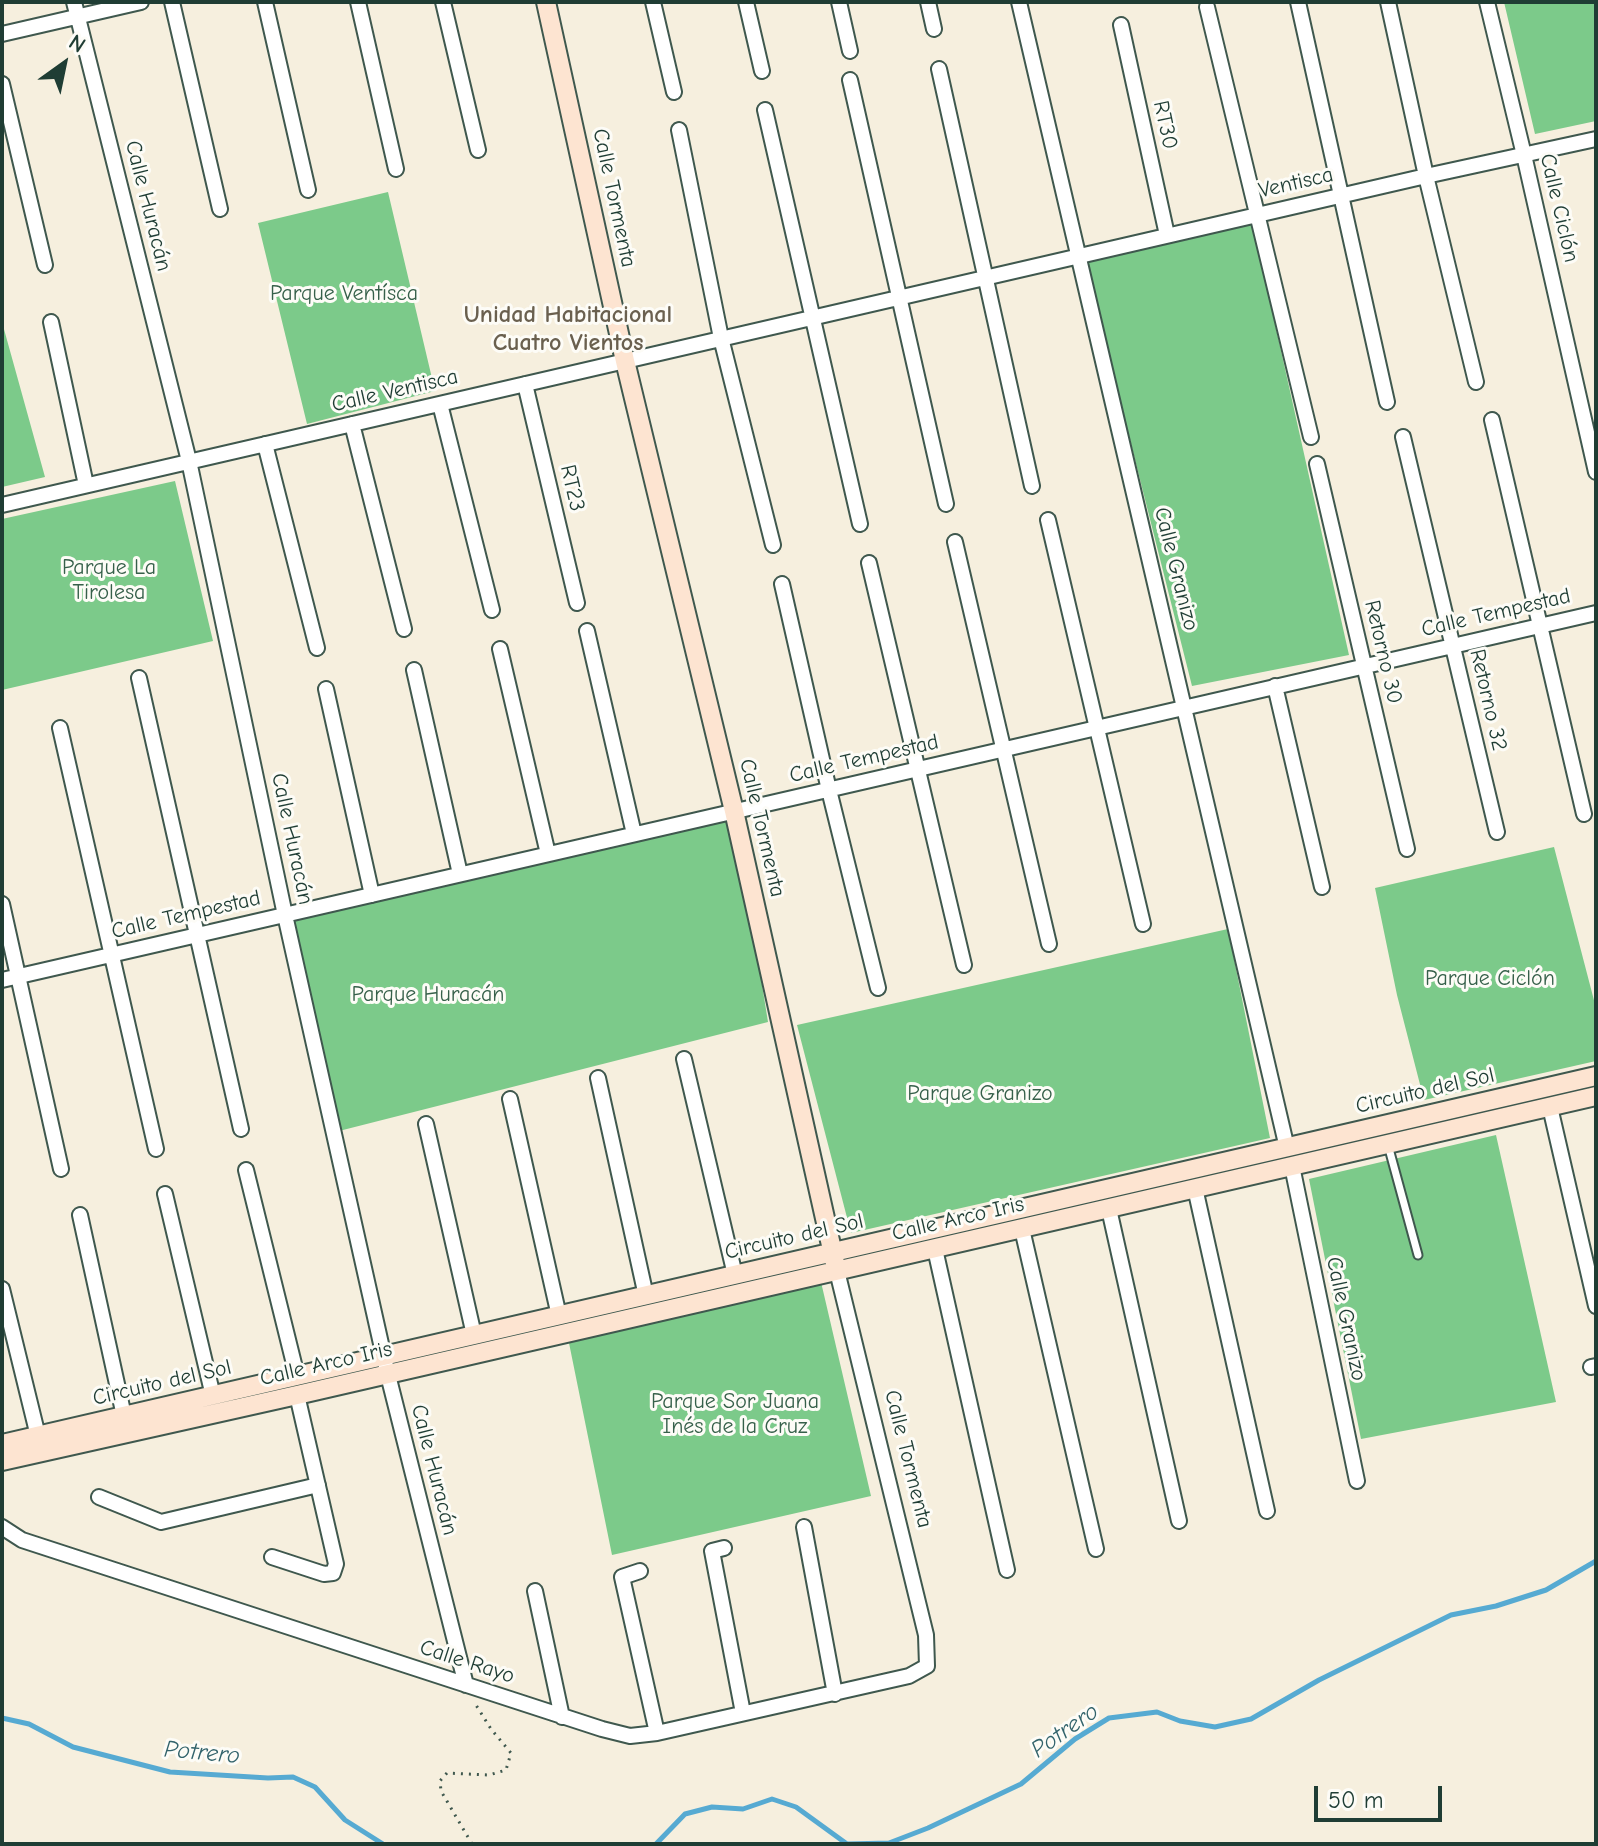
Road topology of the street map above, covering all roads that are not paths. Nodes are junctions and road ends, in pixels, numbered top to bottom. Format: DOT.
graph roads {
  1 [pos="141,2"];
  2 [pos="172,2"];
  3 [pos="265,2"];
  4 [pos="358,2"];
  5 [pos="443,2"];
  6 [pos="546,2"];
  7 [pos="653,2"];
  8 [pos="746,2"];
  9 [pos="839,2"];
  10 [pos="928,2"];
  11 [pos="1019,2"];
  12 [pos="1298,2"];
  13 [pos="1388,2"];
  14 [pos="1487,2"];
  15 [pos="1207,7"];
  16 [pos="76,9"];
  17 [pos="1121,25"];
  18 [pos="934,29"];
  19 [pos="2,34"];
  20 [pos="850,51"];
  21 [pos="939,69"];
  22 [pos="762,71"];
  23 [pos="850,80"];
  24 [pos="2,84"];
  25 [pos="674,92"];
  26 [pos="765,110"];
  27 [pos="679,130"];
  28 [pos="1596,139"];
  29 [pos="478,150"];
  30 [pos="1524,155"];
  31 [pos="396,169"];
  32 [pos="1426,176"];
  33 [pos="308,190"];
  34 [pos="1340,195"];
  35 [pos="220,209"];
  36 [pos="1256,215"];
  37 [pos="1167,235"];
  38 [pos="1078,256"];
  39 [pos="45,265"];
  40 [pos="987,277"];
  41 [pos="900,297"];
  42 [pos="814,317"];
  43 [pos="51,322"];
  44 [pos="721,338"];
  45 [pos="625,361"];
  46 [pos="1476,382"];
  47 [pos="525,384"];
  48 [pos="1387,402"];
  49 [pos="440,404"];
  50 [pos="1492,420"];
  51 [pos="352,424"];
  52 [pos="1311,437"];
  53 [pos="1403,437"];
  54 [pos="265,444"];
  55 [pos="189,461"];
  56 [pos="1317,464"];
  57 [pos="1596,472"];
  58 [pos="86,485"];
  59 [pos="1032,486"];
  60 [pos="946,504"];
  61 [pos="2,505"];
  62 [pos="1048,520"];
  63 [pos="860,524"];
  64 [pos="955,542"];
  65 [pos="773,545"];
  66 [pos="869,563"];
  67 [pos="782,584"];
  68 [pos="577,603"];
  69 [pos="492,610"];
  70 [pos="1596,613"];
  71 [pos="1540,626"];
  72 [pos="404,629"];
  73 [pos="587,631"];
  74 [pos="1453,646"];
  75 [pos="317,648"];
  76 [pos="500,649"];
  77 [pos="1364,667"];
  78 [pos="414,670"];
  79 [pos="139,678"];
  80 [pos="1275,686"];
  81 [pos="326,689"];
  82 [pos="1186,708"];
  83 [pos="1097,727"];
  84 [pos="60,728"];
  85 [pos="1002,750"];
  86 [pos="917,769"];
  87 [pos="829,790"];
  88 [pos="734,811"];
  89 [pos="1584,814"];
  90 [pos="1497,832"];
  91 [pos="634,834"];
  92 [pos="1407,849"];
  93 [pos="548,854"];
  94 [pos="460,874"];
  95 [pos="1322,887"];
  96 [pos="372,895"];
  97 [pos="2,904"];
  98 [pos="285,915"];
  99 [pos="1143,924"];
  100 [pos="197,935"];
  101 [pos="1049,944"];
  102 [pos="114,955"];
  103 [pos="964,965"];
  104 [pos="19,976"];
  105 [pos="2,980"];
  106 [pos="878,988"];
  107 [pos="684,1059"];
  108 [pos="1596,1076"];
  109 [pos="598,1078"];
  110 [pos="1596,1096"];
  111 [pos="510,1099"];
  112 [pos="1550,1107"];
  113 [pos="1440,1112"];
  114 [pos="426,1124"];
  115 [pos="241,1129"];
  116 [pos="1446,1131"];
  117 [pos="1387,1143"];
  118 [pos="156,1149"];
  119 [pos="1289,1157"];
  120 [pos="61,1169"];
  121 [pos="246,1170"];
  122 [pos="1195,1188"];
  123 [pos="165,1194"];
  124 [pos="1109,1209"];
  125 [pos="80,1215"];
  126 [pos="1022,1229"];
  127 [pos="935,1249"];
  128 [pos="1418,1255"];
  129 [pos="834,1262"];
  130 [pos="735,1275"];
  131 [pos="2,1289"];
  132 [pos="646,1296"];
  133 [pos="1596,1306"];
  134 [pos="559,1316"];
  135 [pos="474,1335"];
  136 [pos="386,1365"];
  137 [pos="297,1386"];
  138 [pos="213,1396"];
  139 [pos="124,1416"];
  140 [pos="38,1436"];
  141 [pos="2,1444"];
  142 [pos="2,1461"];
  143 [pos="1357,1481"];
  144 [pos="318,1485"];
  145 [pos="99,1497"];
  146 [pos="1267,1511"];
  147 [pos="1179,1521"];
  148 [pos="2,1527"];
  149 [pos="804,1527"];
  150 [pos="724,1548"];
  151 [pos="1096,1549"];
  152 [pos="272,1557"];
  153 [pos="1007,1570"];
  154 [pos="640,1571"];
  155 [pos="535,1591"];
  156 [pos="927,1666"];
  157 [pos="466,1685"];
  158 [pos="835,1694"];
  159 [pos="743,1713"];
  160 [pos="562,1717"];
  161 [pos="657,1733"];
  1 -- 16 [label="street"];
  2 -- 35 [label="street"];
  3 -- 33 [label="street"];
  4 -- 31 [label="street"];
  5 -- 29 [label="street"];
  6 -- 45 [label="street, Calle Tormenta"];
  7 -- 25 [label="street"];
  8 -- 22 [label="street"];
  9 -- 20 [label="street"];
  10 -- 18 [label="street"];
  11 -- 38 [label="street, Calle Granizo"];
  12 -- 34 [label="street"];
  13 -- 32 [label="street"];
  14 -- 30 [label="street, Calle Ciclón"];
  15 -- 36 [label="street"];
  16 -- 19 [label="street"];
  16 -- 55 [label="street, Calle Huracán"];
  17 -- 37 [label="street, RT30"];
  21 -- 40 [label="street"];
  23 -- 41 [label="street"];
  24 -- 39 [label="street"];
  26 -- 42 [label="street"];
  27 -- 44 [label="street"];
  28 -- 30 [label="street"];
  30 -- 32 [label="street, Ventisca"];
  30 -- 57 [label="street, Calle Ciclón"];
  32 -- 34 [label="street, Ventisca"];
  32 -- 46 [label="street"];
  34 -- 36 [label="street, Ventisca"];
  34 -- 48 [label="street"];
  36 -- 37 [label="street, Ventisca"];
  36 -- 52 [label="street"];
  37 -- 38 [label="street, Ventisca"];
  38 -- 40 [label="street, Calle Ventisca"];
  38 -- 82 [label="street, Calle Granizo"];
  40 -- 41 [label="street, Calle Ventisca"];
  40 -- 59 [label="street"];
  41 -- 42 [label="street, Calle Ventisca"];
  41 -- 60 [label="street"];
  42 -- 44 [label="street, Calle Ventisca"];
  42 -- 63 [label="street"];
  43 -- 58 [label="street"];
  44 -- 45 [label="street, Calle Ventisca"];
  44 -- 65 [label="street"];
  45 -- 47 [label="street, Calle Ventisca"];
  45 -- 88 [label="street, Calle Tormenta"];
  47 -- 49 [label="street, Calle Ventisca"];
  47 -- 68 [label="street, RT23"];
  49 -- 51 [label="street, Calle Ventisca"];
  49 -- 69 [label="street"];
  50 -- 71 [label="street"];
  51 -- 54 [label="street, Calle Ventisca"];
  51 -- 72 [label="street"];
  53 -- 74 [label="street, Retorno 32"];
  54 -- 55 [label="street, Calle Ventisca"];
  54 -- 75 [label="street"];
  55 -- 58 [label="street, Calle Ventisca"];
  55 -- 98 [label="street, Calle Huracán"];
  56 -- 77 [label="street, Retorno 30"];
  58 -- 61 [label="street, Calle Ventisca"];
  62 -- 83 [label="street"];
  64 -- 85 [label="street"];
  66 -- 86 [label="street"];
  67 -- 87 [label="street"];
  70 -- 71 [label="street, Calle Tempestad"];
  71 -- 74 [label="street, Calle Tempestad"];
  71 -- 89 [label="street"];
  73 -- 91 [label="street"];
  74 -- 77 [label="street, Calle Tempestad"];
  74 -- 90 [label="street, Retorno 32"];
  76 -- 93 [label="street"];
  77 -- 80 [label="street, Calle Tempestad"];
  77 -- 92 [label="street, Retorno 30"];
  78 -- 94 [label="street"];
  79 -- 100 [label="street"];
  80 -- 82 [label="street, Calle Tempestad"];
  80 -- 95 [label="street"];
  81 -- 96 [label="street"];
  82 -- 83 [label="street, Calle Tempestad"];
  82 -- 119 [label="street, Calle Granizo"];
  83 -- 85 [label="street, Calle Tempestad"];
  83 -- 99 [label="street"];
  84 -- 102 [label="street"];
  85 -- 86 [label="street, Calle Tempestad"];
  85 -- 101 [label="street"];
  86 -- 87 [label="street, Calle Tempestad"];
  86 -- 103 [label="street"];
  87 -- 88 [label="street, Calle Tempestad"];
  87 -- 106 [label="street"];
  88 -- 91 [label="street, Calle Tempestad"];
  88 -- 129 [label="street, Calle Tormenta"];
  91 -- 93 [label="street, Calle Tempestad"];
  93 -- 94 [label="street, Calle Tempestad"];
  94 -- 96 [label="street, Calle Tempestad"];
  96 -- 98 [label="street, Calle Tempestad"];
  97 -- 104 [label="street"];
  98 -- 100 [label="street, Calle Tempestad"];
  98 -- 136 [label="street, Calle Huracán"];
  100 -- 102 [label="street, Calle Tempestad"];
  100 -- 115 [label="street"];
  102 -- 104 [label="street, Calle Tempestad"];
  102 -- 118 [label="street"];
  104 -- 105 [label="street, Calle Tempestad"];
  104 -- 120 [label="street"];
  107 -- 130 [label="street"];
  108 -- 113 [label="street, Circuito del Sol"];
  109 -- 132 [label="street"];
  110 -- 112 [label="street, Calle Arco Iris"];
  111 -- 134 [label="street"];
  112 -- 116 [label="street, Calle Arco Iris"];
  112 -- 133 [label="street"];
  113 -- 116 [label="street"];
  113 -- 119 [label="street, Circuito del Sol"];
  114 -- 135 [label="street"];
  116 -- 117 [label="street, Calle Arco Iris"];
  117 -- 119 [label="street, Calle Arco Iris"];
  117 -- 128 [label="lane"];
  119 -- 122 [label="street, Calle Arco Iris"];
  119 -- 129 [label="street, Circuito del Sol"];
  119 -- 143 [label="street, Calle Granizo"];
  121 -- 137 [label="street"];
  122 -- 124 [label="street, Calle Arco Iris"];
  122 -- 146 [label="street"];
  123 -- 138 [label="street"];
  124 -- 126 [label="street, Calle Arco Iris"];
  124 -- 147 [label="street"];
  125 -- 139 [label="street"];
  126 -- 127 [label="street, Calle Arco Iris"];
  126 -- 151 [label="street"];
  127 -- 129 [label="street, Calle Arco Iris"];
  127 -- 153 [label="street"];
  129 -- 130 [label="street, Circuito del Sol"];
  129 -- 136 [label="street, Calle Arco Iris"];
  129 -- 156 [label="street, Calle Tormenta"];
  130 -- 132 [label="street, Circuito del Sol"];
  131 -- 140 [label="street"];
  132 -- 134 [label="street, Circuito del Sol"];
  134 -- 135 [label="street, Circuito del Sol"];
  135 -- 136 [label="street, Circuito del Sol"];
  136 -- 137 [label="street, Calle Arco Iris"];
  136 -- 157 [label="street, Calle Huracán"];
  137 -- 138 [label="street, Circuito del Sol"];
  137 -- 142 [label="street, Calle Arco Iris"];
  137 -- 144 [label="street"];
  138 -- 139 [label="street, Circuito del Sol"];
  139 -- 140 [label="street, Circuito del Sol"];
  140 -- 141 [label="street, Circuito del Sol"];
  144 -- 145 [label="street"];
  144 -- 152 [label="street"];
  148 -- 157 [label="street, Calle Rayo"];
  149 -- 158 [label="street"];
  150 -- 159 [label="street"];
  154 -- 161 [label="street"];
  155 -- 160 [label="street"];
  156 -- 158 [label="street, Calle Rayo"];
  157 -- 160 [label="street, Calle Rayo"];
  158 -- 159 [label="street, Calle Rayo"];
  159 -- 161 [label="street, Calle Rayo"];
  160 -- 161 [label="street, Calle Rayo"];
}
